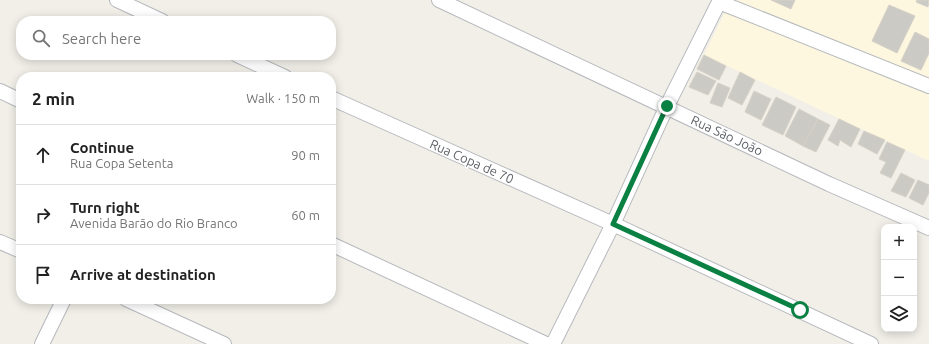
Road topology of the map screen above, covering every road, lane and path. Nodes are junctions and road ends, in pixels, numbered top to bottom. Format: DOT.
graph roads {
  1 [pos="117,0"];
  2 [pos="439,0"];
  3 [pos="720,1"];
  4 [pos="151,16"];
  5 [pos="248,60"];
  6 [pos="274,72"];
  7 [pos="929,86"];
  8 [pos="0,91"];
  9 [pos="16,98"];
  10 [pos="336,100"];
  11 [pos="667,106"];
  12 [pos="613,224"];
  13 [pos="929,228"];
  14 [pos="0,242"];
  15 [pos="336,246"];
  16 [pos="16,249"];
  17 [pos="62,304"];
  18 [pos="137,304"];
  19 [pos="42,344"];
  20 [pos="224,344"];
  21 [pos="546,344"];
  22 [pos="553,344"];
  23 [pos="871,344"];
  1 -- 4 [label="street"];
  2 -- 11 [label="street, Rua São João"];
  3 -- 7 [label="street"];
  3 -- 11 [label="street"];
  5 -- 6 [label="street"];
  8 -- 9 [label="street"];
  10 -- 12 [label="street, Rua Copa de 70"];
  11 -- 12 [label="street"];
  11 -- 13 [label="street, Rua São João"];
  12 -- 22 [label="street"];
  12 -- 23 [label="street, Rua Copa de 70"];
  14 -- 16 [label="street"];
  15 -- 21 [label="street"];
  17 -- 19 [label="street"];
  18 -- 20 [label="street"];
}
